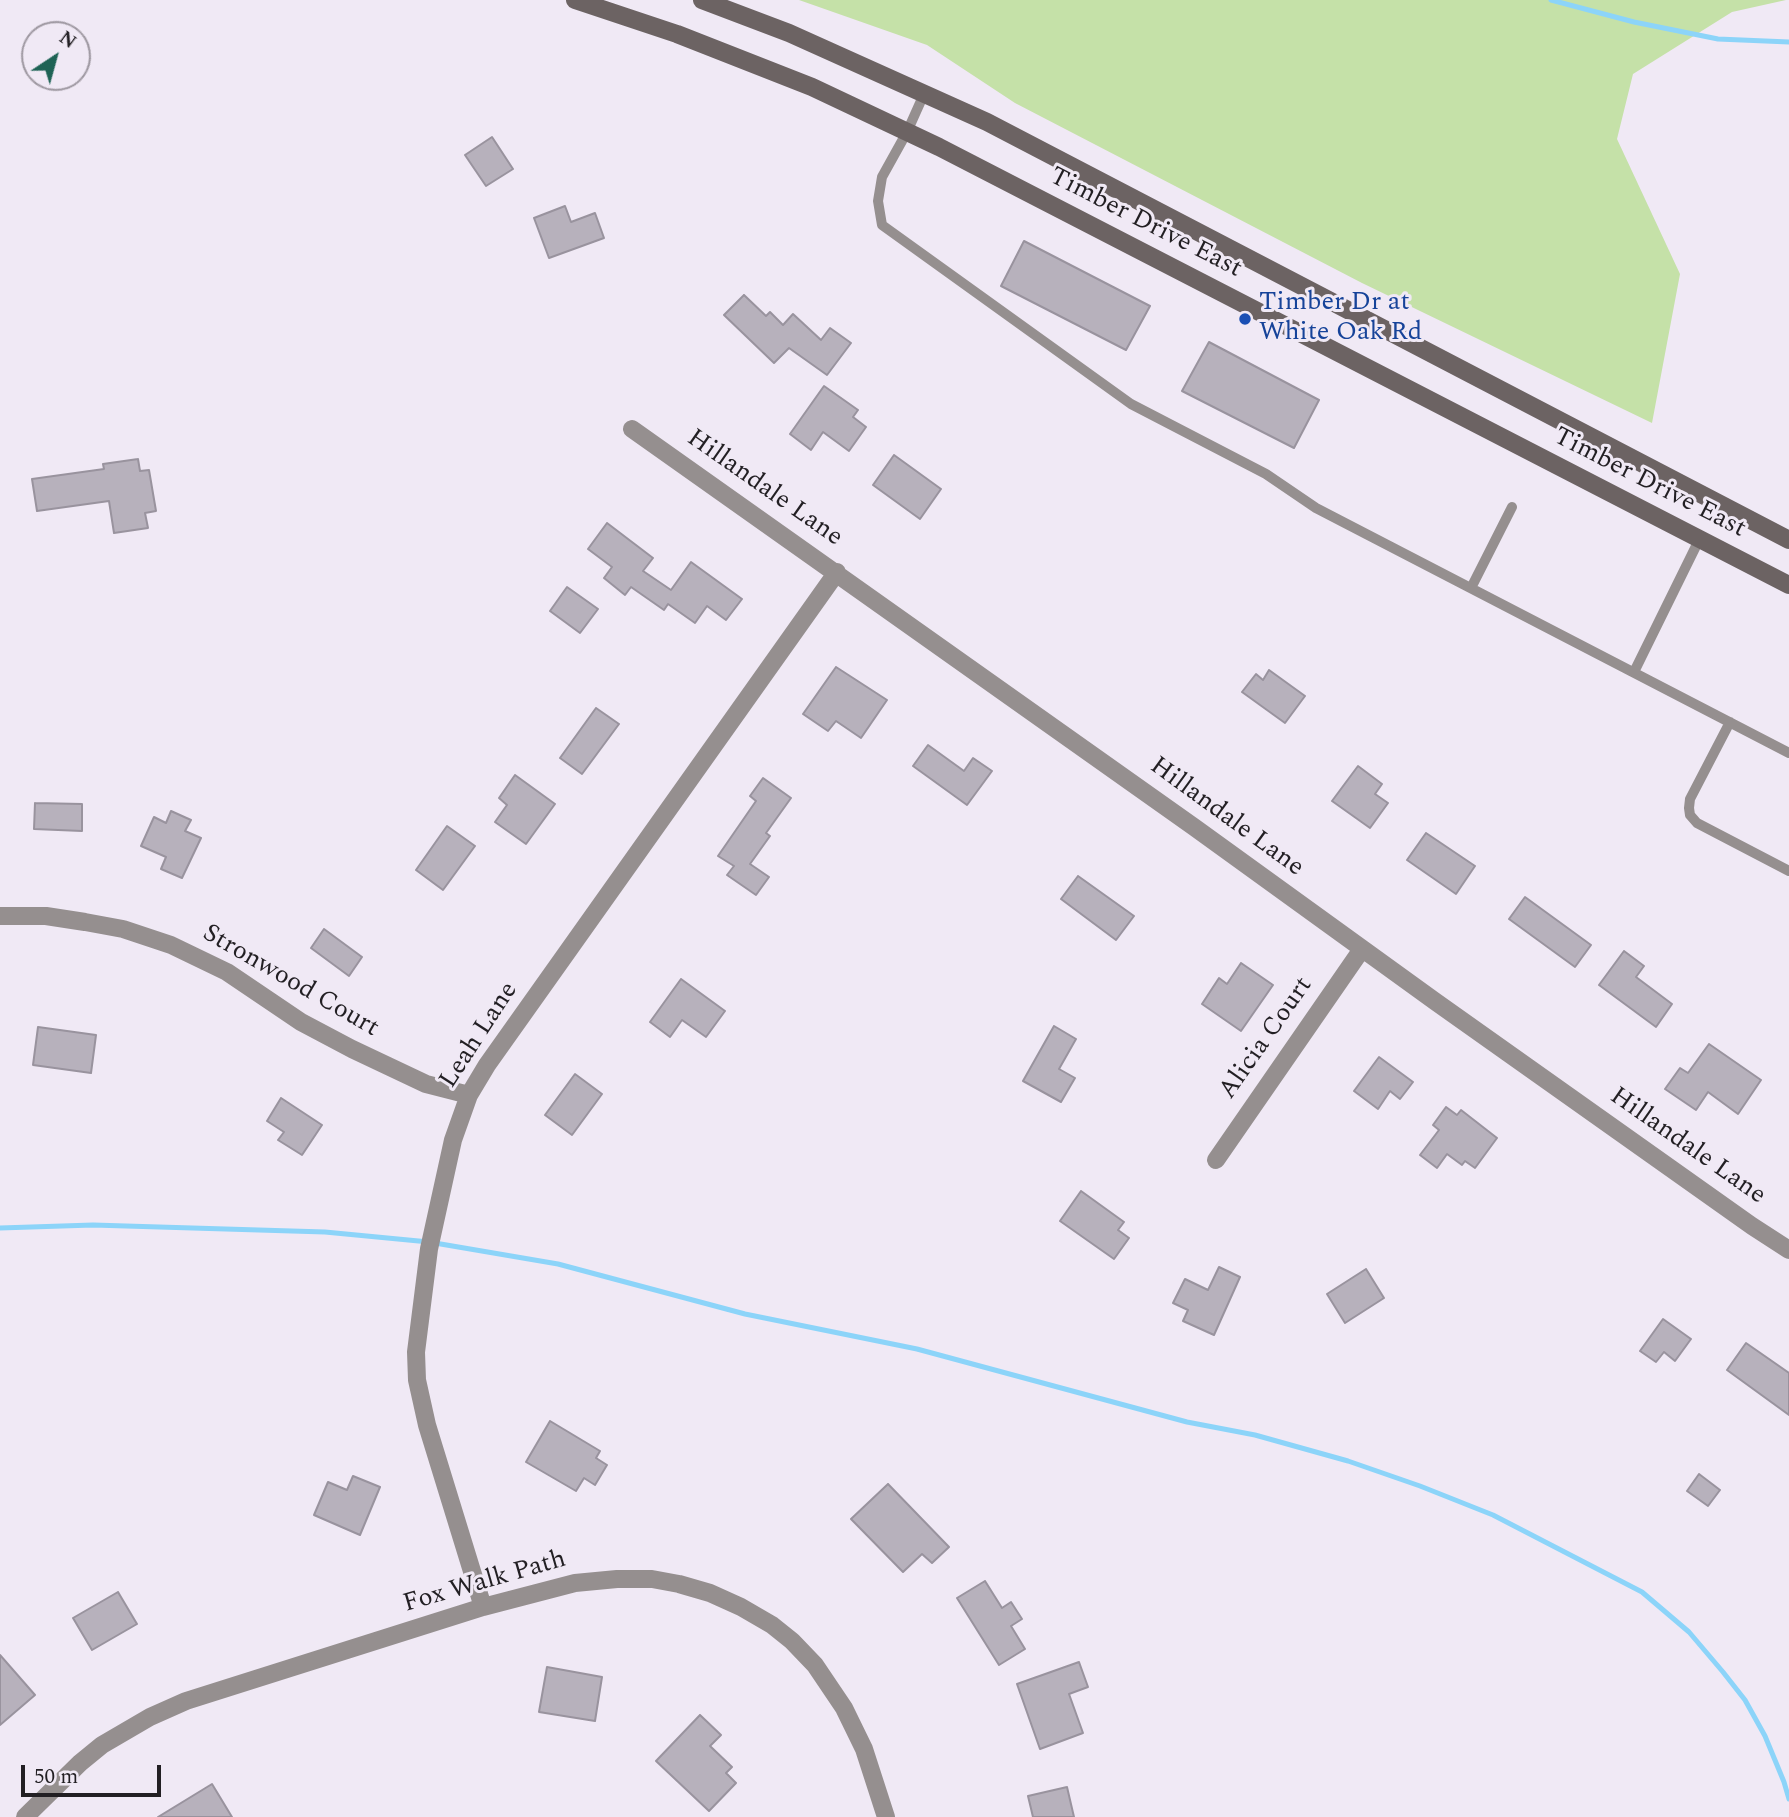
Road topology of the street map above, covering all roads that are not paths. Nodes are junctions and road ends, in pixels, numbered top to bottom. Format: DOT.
graph roads {
  1 [pos="575,0"];
  2 [pos="702,0"];
  3 [pos="924,94"];
  4 [pos="907,132"];
  5 [pos="632,429"];
  6 [pos="1512,507"];
  7 [pos="1699,540"];
  8 [pos="1789,540"];
  9 [pos="837,572"];
  10 [pos="1789,585"];
  11 [pos="1471,588"];
  12 [pos="1634,672"];
  13 [pos="1730,722"];
  14 [pos="1789,753"];
  15 [pos="1789,871"];
  16 [pos="0,916"];
  17 [pos="1362,948"];
  18 [pos="469,1095"];
  19 [pos="1216,1160"];
  20 [pos="1789,1250"];
  21 [pos="483,1607"];
  22 [pos="25,1817"];
  23 [pos="886,1817"];
  1 -- 4 [label="main road, Timber Drive East"];
  2 -- 3 [label="main road, Timber Drive East"];
  3 -- 4 [label="lane"];
  3 -- 8 [label="main road, Timber Drive East"];
  4 -- 7 [label="main road, Timber Drive East"];
  4 -- 11 [label="lane"];
  5 -- 9 [label="street, Hillandale Lane"];
  6 -- 11 [label="lane"];
  7 -- 10 [label="main road, Timber Drive East"];
  7 -- 12 [label="lane"];
  9 -- 17 [label="street, Hillandale Lane"];
  9 -- 18 [label="street, Leah Lane"];
  11 -- 12 [label="lane"];
  12 -- 13 [label="lane"];
  13 -- 14 [label="lane"];
  13 -- 15 [label="lane"];
  16 -- 18 [label="street, Stronwood Court"];
  17 -- 19 [label="street, Alicia Court"];
  17 -- 20 [label="street, Hillandale Lane"];
  18 -- 21 [label="street, Leah Lane"];
  21 -- 22 [label="street, Fox Walk Path"];
  21 -- 23 [label="street, Fox Walk Path"];
}
